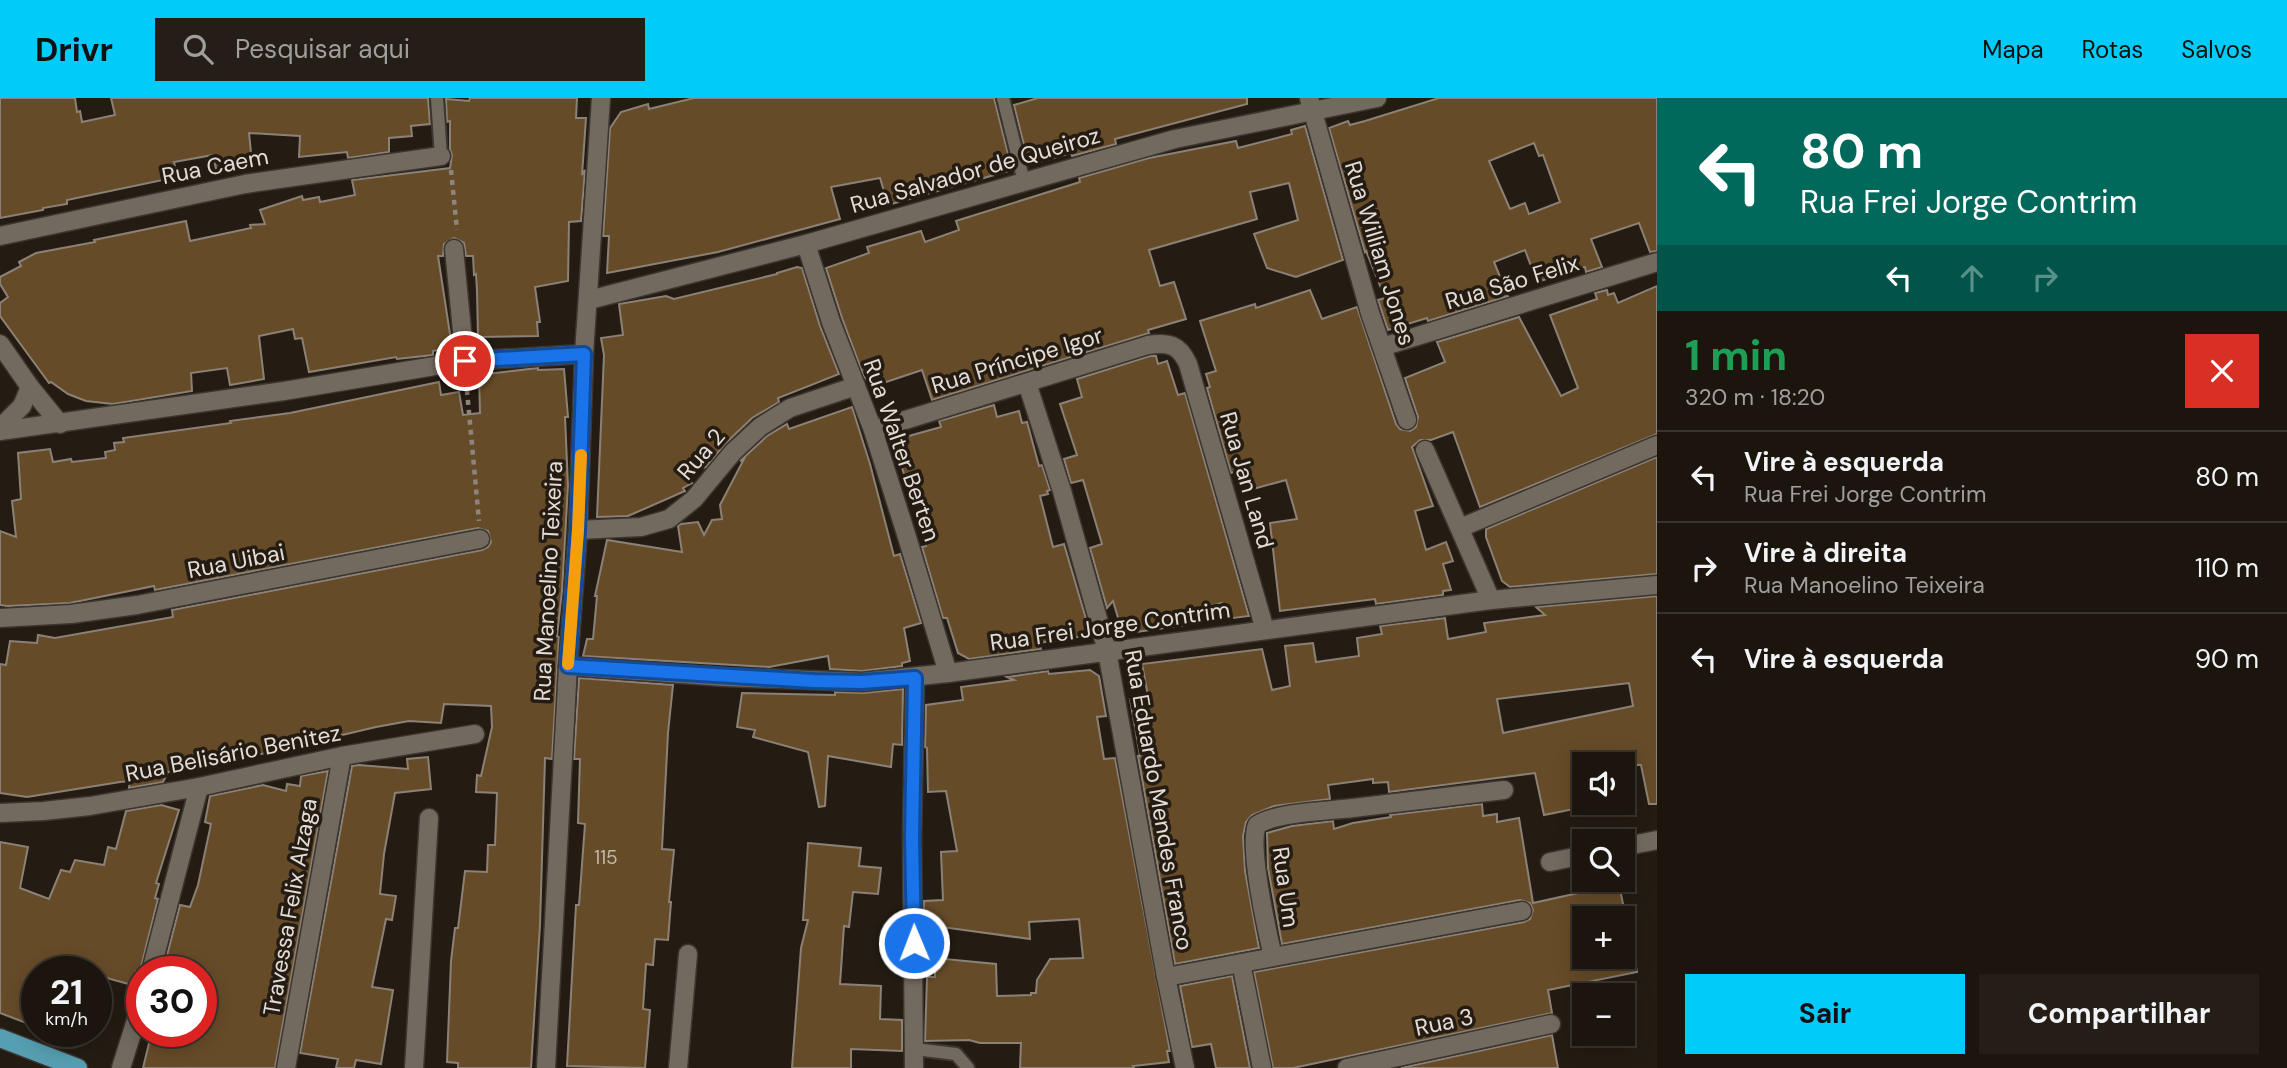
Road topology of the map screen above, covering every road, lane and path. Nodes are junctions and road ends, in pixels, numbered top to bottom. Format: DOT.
graph roads {
  1 [pos="437,98"];
  2 [pos="1003,98"];
  3 [pos="1377,98"];
  4 [pos="605,99"];
  5 [pos="1310,104"];
  6 [pos="441,156"];
  7 [pos="1024,182"];
  8 [pos="0,236"];
  9 [pos="806,244"];
  10 [pos="454,249"];
  11 [pos="1657,262"];
  12 [pos="589,300"];
  13 [pos="0,344"];
  14 [pos="1382,347"];
  15 [pos="1176,348"];
  16 [pos="584,354"];
  17 [pos="465,361"];
  18 [pos="1027,383"];
  19 [pos="856,386"];
  20 [pos="30,387"];
  21 [pos="1407,420"];
  22 [pos="60,424"];
  23 [pos="0,429"];
  24 [pos="873,430"];
  25 [pos="1657,445"];
  26 [pos="1425,450"];
  27 [pos="1460,528"];
  28 [pos="578,530"];
  29 [pos="480,539"];
  30 [pos="1657,585"];
  31 [pos="1491,600"];
  32 [pos="0,618"];
  33 [pos="1265,630"];
  34 [pos="1107,651"];
  35 [pos="568,666"];
  36 [pos="948,673"];
  37 [pos="915,678"];
  38 [pos="475,734"];
  39 [pos="342,756"];
  40 [pos="199,787"];
  41 [pos="1504,790"];
  42 [pos="0,813"];
  43 [pos="429,818"];
  44 [pos="1657,840"];
  45 [pos="1635,844"];
  46 [pos="1572,857"];
  47 [pos="1550,862"];
  48 [pos="1522,911"];
  49 [pos="688,954"];
  50 [pos="155,956"];
  51 [pos="1273,957"];
  52 [pos="1241,963"];
  53 [pos="1166,977"];
  54 [pos="1551,1024"];
  55 [pos="0,1038"];
  56 [pos="128,1047"];
  57 [pos="915,1049"];
  58 [pos="78,1068"];
  59 [pos="121,1068"];
  60 [pos="286,1068"];
  61 [pos="414,1068"];
  62 [pos="546,1068"];
  63 [pos="678,1068"];
  64 [pos="914,1068"];
  65 [pos="968,1068"];
  66 [pos="1185,1068"];
  67 [pos="1262,1068"];
  68 [pos="1348,1068"];
  1 -- 6 [label="lane"];
  2 -- 7 [label="lane"];
  3 -- 5 [label="street, Rua Salvador de Queiroz"];
  4 -- 12 [label="street, Rua Manoelino Teixeira"];
  5 -- 7 [label="street, Rua Salvador de Queiroz"];
  5 -- 14 [label="street, Rua William Jones"];
  6 -- 8 [label="street, Rua Caem"];
  6 -- 10 [label="path"];
  7 -- 9 [label="street, Rua Salvador de Queiroz"];
  9 -- 12 [label="street, Rua Salvador de Queiroz"];
  9 -- 19 [label="street, Rua Walter Berten"];
  10 -- 17 [label="street"];
  11 -- 14 [label="street, Rua São Felix"];
  12 -- 16 [label="street, Rua Manoelino Teixeira"];
  13 -- 20 [label="street"];
  14 -- 21 [label="street, Rua William Jones"];
  15 -- 18 [label="street, Rua Príncipe Igor"];
  15 -- 33 [label="street, Rua Jan Land"];
  16 -- 17 [label="street"];
  16 -- 28 [label="street, Rua Manoelino Teixeira"];
  17 -- 22 [label="street"];
  17 -- 29 [label="path"];
  18 -- 24 [label="street, Rua Príncipe Igor"];
  18 -- 34 [label="street, Rua Eduardo Mendes Franco"];
  19 -- 24 [label="street, Rua Walter Berten"];
  19 -- 28 [label="street, Rua 2"];
  20 -- 22 [label="street"];
  20 -- 23 [label="street"];
  22 -- 23 [label="street"];
  24 -- 36 [label="street, Rua Walter Berten"];
  25 -- 27 [label="street"];
  26 -- 27 [label="street"];
  27 -- 31 [label="street"];
  28 -- 35 [label="street, Rua Manoelino Teixeira"];
  29 -- 32 [label="street, Rua Uibai"];
  30 -- 31 [label="street, Rua Frei Jorge Contrim"];
  31 -- 33 [label="street, Rua Frei Jorge Contrim"];
  33 -- 34 [label="street, Rua Frei Jorge Contrim"];
  34 -- 36 [label="street, Rua Frei Jorge Contrim"];
  34 -- 53 [label="street, Rua Eduardo Mendes Franco"];
  35 -- 37 [label="street, Rua Frei Jorge Contrim"];
  35 -- 62 [label="street, Rua Manoelino Teixeira"];
  36 -- 37 [label="street, Rua Frei Jorge Contrim"];
  37 -- 57 [label="street"];
  38 -- 39 [label="street, Rua Belisário Benitez"];
  39 -- 40 [label="street, Rua Belisário Benitez"];
  39 -- 60 [label="street, Travessa Felix Alzaga"];
  40 -- 42 [label="street, Rua Belisário Benitez"];
  40 -- 50 [label="street"];
  41 -- 51 [label="street, Rua Um"];
  43 -- 61 [label="street"];
  44 -- 45 [label="street"];
  46 -- 47 [label="street"];
  48 -- 51 [label="street"];
  49 -- 63 [label="street"];
  51 -- 52 [label="street"];
  52 -- 53 [label="street"];
  52 -- 67 [label="street"];
  53 -- 66 [label="street, Rua Eduardo Mendes Franco"];
  54 -- 68 [label="street, Rua 3"];
  55 -- 58 [label="main road"];
  56 -- 59 [label="street"];
  57 -- 64 [label="street"];
  57 -- 65 [label="lane"];
}
